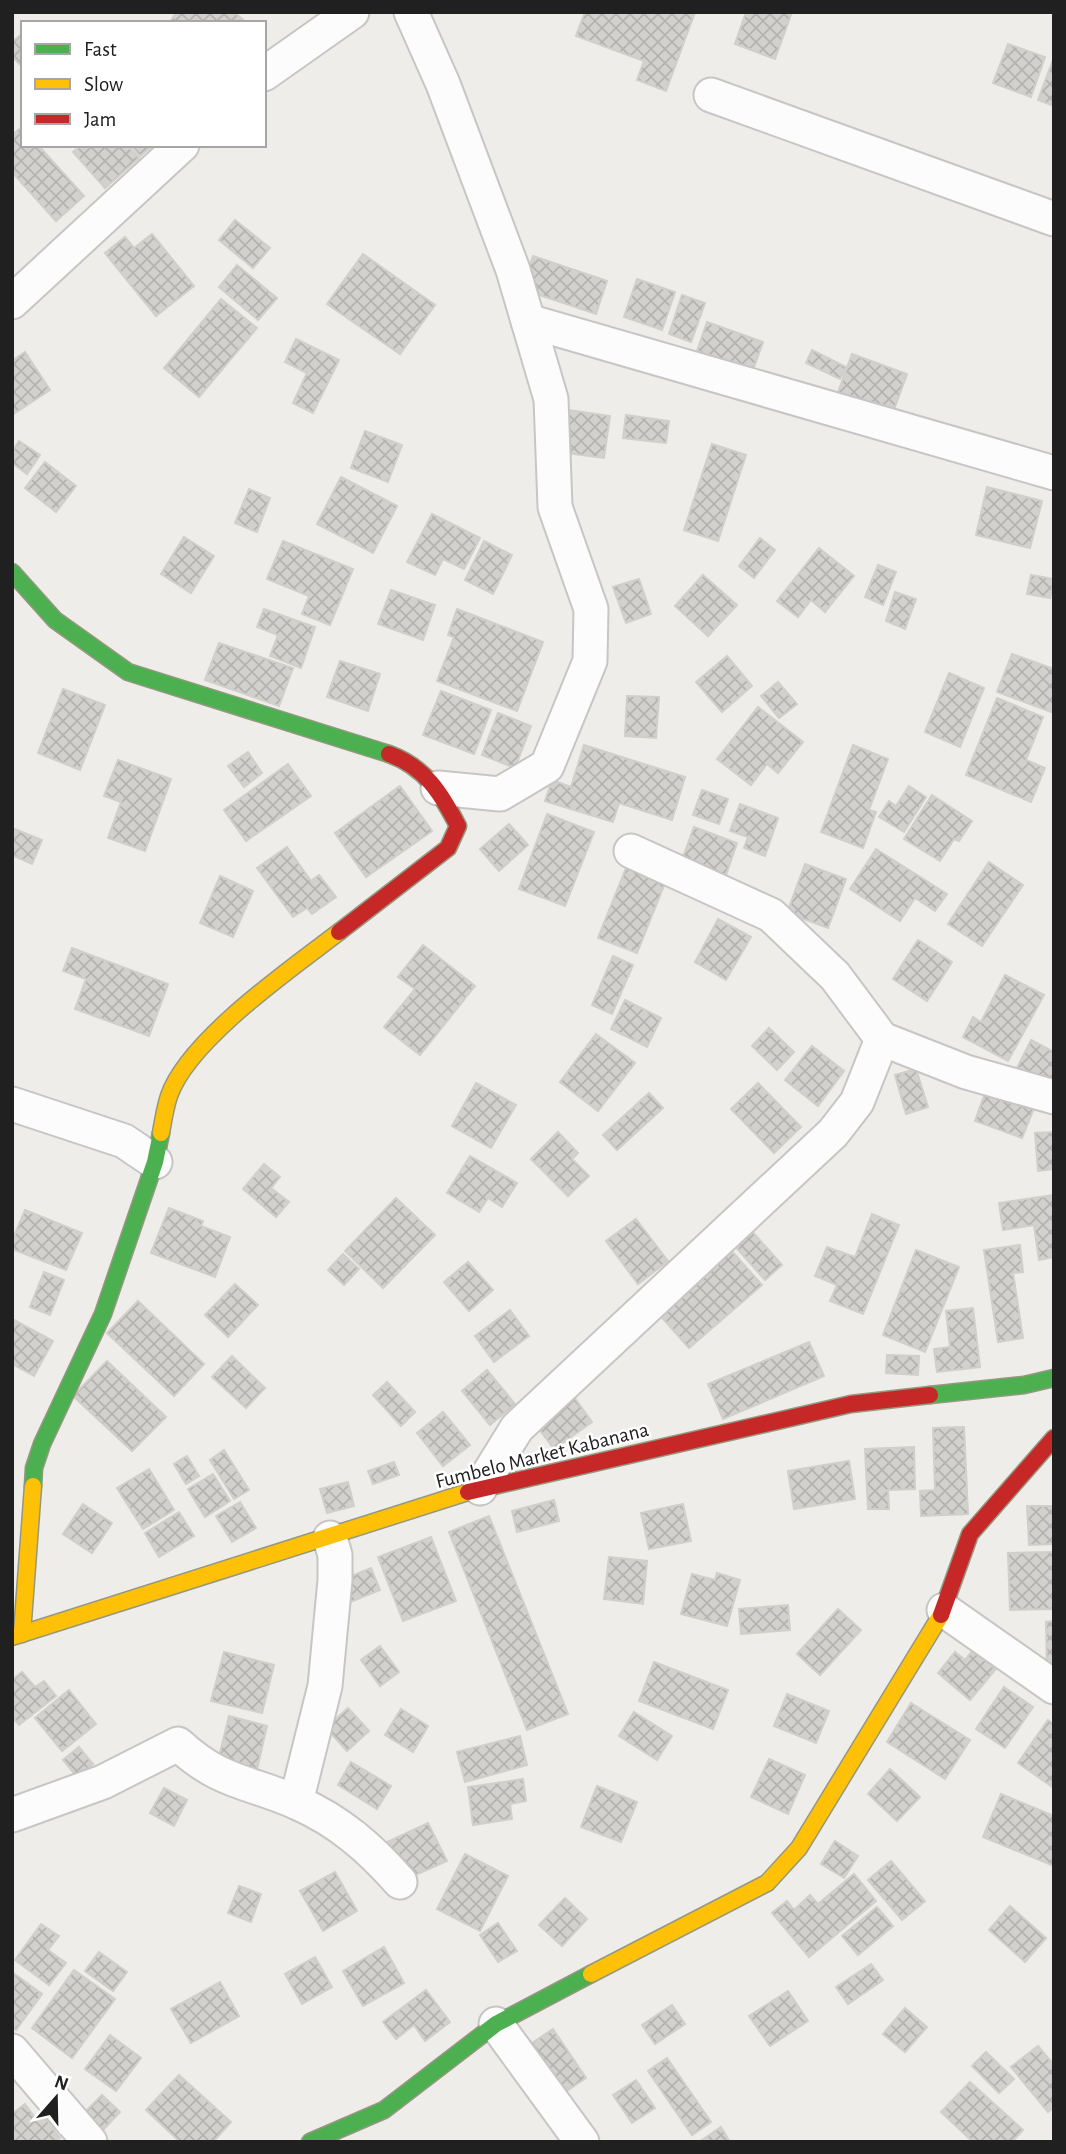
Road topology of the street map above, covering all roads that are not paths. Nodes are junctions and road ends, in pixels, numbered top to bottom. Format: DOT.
graph roads {
  1 [pos="352,12"];
  2 [pos="411,12"];
  3 [pos="266,73"];
  4 [pos="711,95"];
  5 [pos="180,147"];
  6 [pos="1054,219"];
  7 [pos="12,302"];
  8 [pos="528,321"];
  9 [pos="1054,473"];
  10 [pos="12,572"];
  11 [pos="438,788"];
  12 [pos="631,851"];
  13 [pos="882,1039"];
  14 [pos="1054,1097"];
  15 [pos="12,1104"];
  16 [pos="155,1161"];
  17 [pos="1054,1378"];
  18 [pos="1054,1438"];
  19 [pos="480,1488"];
  20 [pos="330,1538"];
  21 [pos="944,1610"];
  22 [pos="17,1636"];
  23 [pos="1054,1687"];
  24 [pos="296,1802"];
  25 [pos="12,1815"];
  26 [pos="400,1882"];
  27 [pos="496,2024"];
  28 [pos="12,2051"];
  29 [pos="90,2142"];
  30 [pos="310,2142"];
  31 [pos="582,2142"];
  1 -- 3 [label="street"];
  2 -- 8 [label="street"];
  4 -- 6 [label="street"];
  5 -- 7 [label="street"];
  8 -- 9 [label="street"];
  8 -- 11 [label="street"];
  10 -- 11 [label="street"];
  11 -- 16 [label="street"];
  12 -- 13 [label="street"];
  13 -- 14 [label="street"];
  13 -- 19 [label="street"];
  15 -- 16 [label="street"];
  16 -- 22 [label="street"];
  17 -- 19 [label="street, Fumbelo Market Kabanana"];
  18 -- 21 [label="street"];
  19 -- 20 [label="street, Fumbelo Market Kabanana"];
  20 -- 22 [label="street, Fumbelo Market Kabanana"];
  20 -- 24 [label="street"];
  21 -- 23 [label="street"];
  21 -- 27 [label="street"];
  24 -- 25 [label="street"];
  24 -- 26 [label="street"];
  27 -- 30 [label="street"];
  27 -- 31 [label="street"];
  28 -- 29 [label="street"];
}
